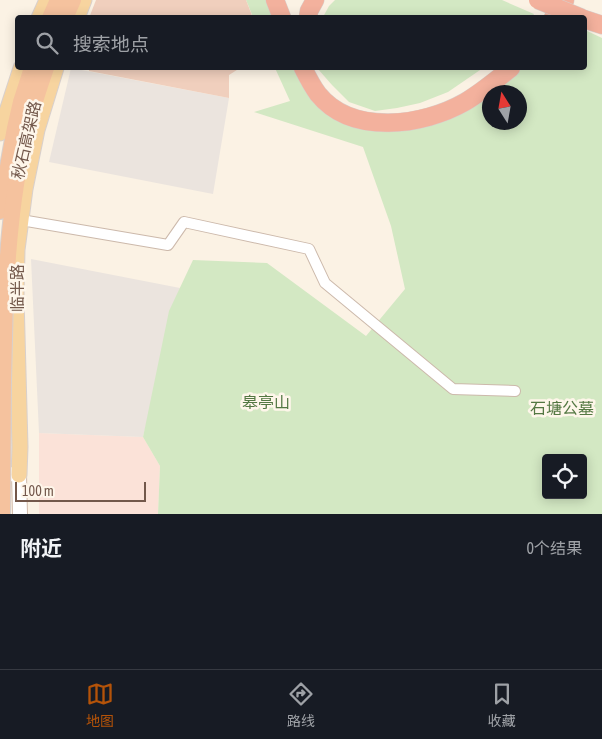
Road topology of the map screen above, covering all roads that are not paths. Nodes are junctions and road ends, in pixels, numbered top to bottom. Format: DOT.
graph roads {
  1 [pos="47,0"];
  2 [pos="58,0"];
  3 [pos="73,0"];
  4 [pos="84,0"];
  5 [pos="275,0"];
  6 [pos="315,0"];
  7 [pos="538,0"];
  8 [pos="553,0"];
  9 [pos="566,0"];
  10 [pos="40,15"];
  11 [pos="51,15"];
  12 [pos="66,15"];
  13 [pos="78,15"];
  14 [pos="281,15"];
  15 [pos="308,15"];
  16 [pos="542,15"];
  17 [pos="555,15"];
  18 [pos="576,15"];
  19 [pos="587,20"];
  20 [pos="602,26"];
  21 [pos="20,70"];
  22 [pos="31,70"];
  23 [pos="45,70"];
  24 [pos="55,70"];
  25 [pos="304,70"];
  26 [pos="312,70"];
  27 [pos="493,70"];
  28 [pos="509,70"];
  29 [pos="0,133"];
  30 [pos="0,211"];
  31 [pos="21,220"];
  32 [pos="515,391"];
  33 [pos="0,444"];
  34 [pos="20,447"];
  35 [pos="0,474"];
  36 [pos="19,476"];
  37 [pos="0,508"];
  38 [pos="2,514"];
  39 [pos="20,514"];
  1 -- 10 [label="main road"];
  2 -- 11 [label="highway"];
  3 -- 12 [label="highway"];
  4 -- 13 [label="main road"];
  5 -- 14 [label="highway"];
  6 -- 15 [label="highway"];
  7 -- 18 [label="highway, bridge"];
  8 -- 16 [label="highway"];
  9 -- 17 [label="highway"];
  19 -- 20 [label="highway"];
  21 -- 29 [label="main road"];
  22 -- 30 [label="highway, 秋石高架路"];
  23 -- 38 [label="highway, 秋石高架路, bridge"];
  24 -- 31 [label="main road, 临半路"];
  25 -- 28 [label="highway"];
  26 -- 27 [label="highway"];
  31 -- 32 [label="street"];
  31 -- 34 [label="main road, 临半路"];
  33 -- 34 [label="main road"];
  34 -- 36 [label="main road, 临半路"];
  35 -- 36 [label="main road"];
  36 -- 39 [label="main road, 临半路"];
  37 -- 38 [label="highway, bridge"];
}
